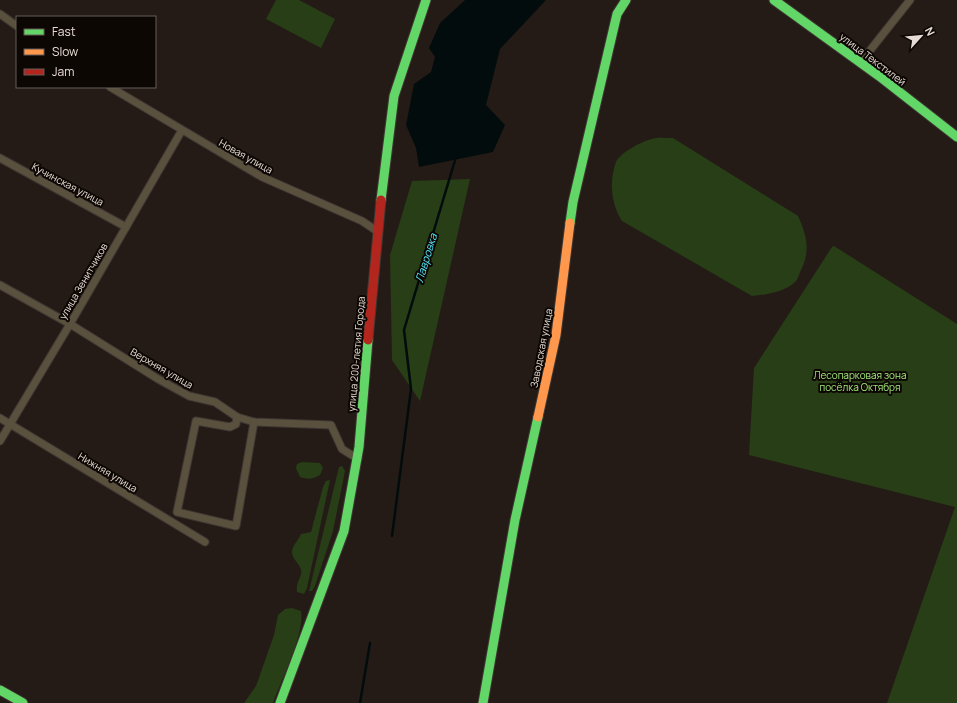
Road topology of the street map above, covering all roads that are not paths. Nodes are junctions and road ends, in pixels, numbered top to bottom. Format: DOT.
graph roads {
  1 [pos="426,0"];
  2 [pos="626,0"];
  3 [pos="774,0"];
  4 [pos="910,0"];
  5 [pos="0,14"];
  6 [pos="16,25"];
  7 [pos="860,63"];
  8 [pos="112,88"];
  9 [pos="182,130"];
  10 [pos="957,137"];
  11 [pos="0,158"];
  12 [pos="126,227"];
  13 [pos="378,231"];
  14 [pos="0,285"];
  15 [pos="70,324"];
  16 [pos="237,416"];
  17 [pos="0,418"];
  18 [pos="254,422"];
  19 [pos="9,424"];
  20 [pos="0,441"];
  21 [pos="358,459"];
  22 [pos="205,542"];
  23 [pos="0,690"];
  24 [pos="22,703"];
  25 [pos="280,703"];
  26 [pos="483,703"];
  1 -- 13 [label="street, улица 200-летия Города"];
  2 -- 26 [label="street, Заводская улица"];
  3 -- 7 [label="street, улица Текстилей"];
  4 -- 7 [label="street"];
  5 -- 6 [label="street"];
  7 -- 10 [label="street, улица Текстилей"];
  8 -- 9 [label="street, Новая улица"];
  9 -- 12 [label="street, улица Зенитчиков"];
  9 -- 13 [label="street, Новая улица"];
  11 -- 12 [label="street, Кучинская улица"];
  12 -- 15 [label="street, улица Зенитчиков"];
  13 -- 21 [label="street, улица 200-летия Города"];
  14 -- 15 [label="street, Верхняя улица"];
  15 -- 16 [label="street, Верхняя улица"];
  15 -- 19 [label="street, улица Зенитчиков"];
  16 -- 18 [label="street, Верхняя улица"];
  16 -- 18 [label="street"];
  17 -- 19 [label="street, Нижняя улица"];
  18 -- 21 [label="street, Верхняя улица"];
  19 -- 20 [label="street, улица Зенитчиков"];
  19 -- 22 [label="street, Нижняя улица"];
  21 -- 25 [label="street, улица 200-летия Города"];
  23 -- 24 [label="street"];
}
